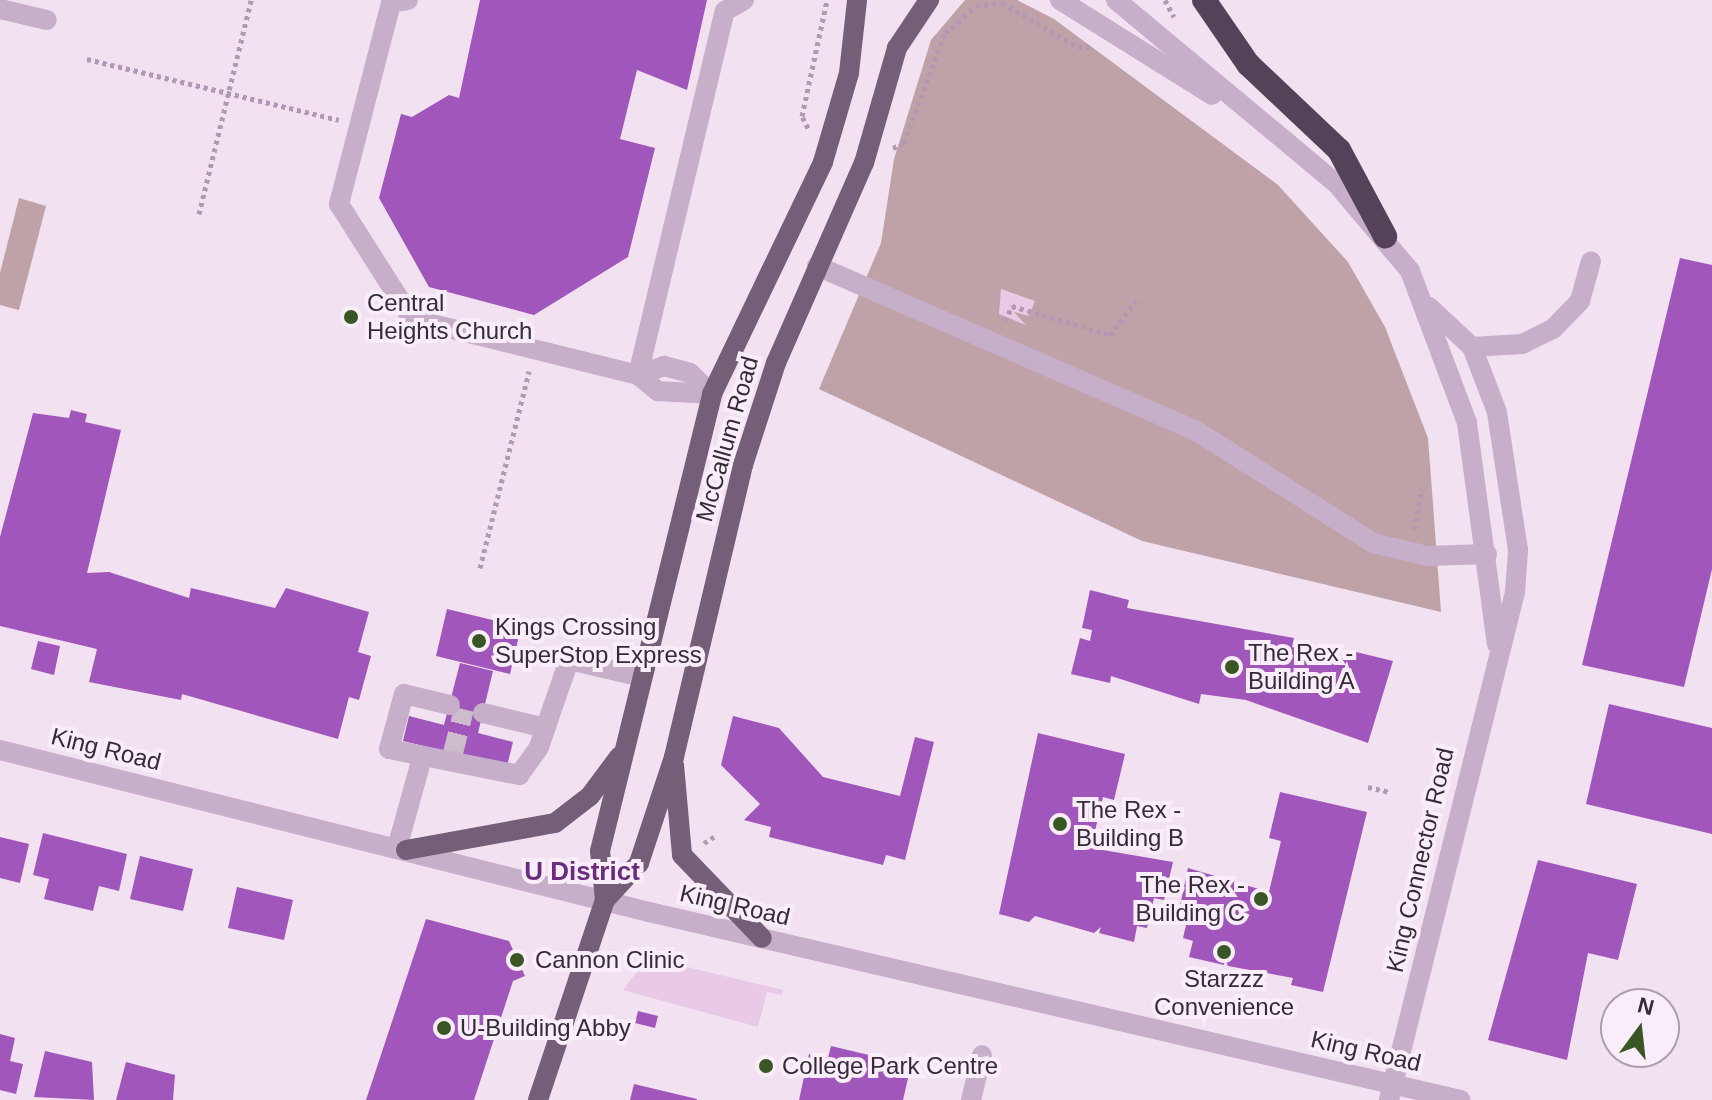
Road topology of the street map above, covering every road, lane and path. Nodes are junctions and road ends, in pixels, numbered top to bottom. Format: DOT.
graph roads {
  1 [pos="251,0"];
  2 [pos="408,0"];
  3 [pos="744,0"];
  4 [pos="827,0"];
  5 [pos="857,0"];
  6 [pos="929,0"];
  7 [pos="1060,0"];
  8 [pos="1116,0"];
  9 [pos="1165,0"];
  10 [pos="1204,0"];
  11 [pos="0,9"];
  12 [pos="1171,9"];
  13 [pos="47,20"];
  14 [pos="1078,47"];
  15 [pos="87,59"];
  16 [pos="229,93"];
  17 [pos="1242,111"];
  18 [pos="802,116"];
  19 [pos="359,125"];
  20 [pos="904,143"];
  21 [pos="199,214"];
  22 [pos="1385,236"];
  23 [pos="1591,261"];
  24 [pos="817,266"];
  25 [pos="1136,301"];
  26 [pos="1429,307"];
  27 [pos="1005,321"];
  28 [pos="1472,347"];
  29 [pos="534,349"];
  30 [pos="638,375"];
  31 [pos="712,394"];
  32 [pos="1422,489"];
  33 [pos="1414,529"];
  34 [pos="1487,554"];
  35 [pos="480,568"];
  36 [pos="1497,648"];
  37 [pos="642,677"];
  38 [pos="450,705"];
  39 [pos="483,713"];
  40 [pos="545,728"];
  41 [pos="0,750"];
  42 [pos="624,751"];
  43 [pos="674,757"];
  44 [pos="422,758"];
  45 [pos="1368,787"];
  46 [pos="1390,792"];
  47 [pos="401,849"];
  48 [pos="605,900"];
  49 [pos="762,938"];
  50 [pos="982,1055"];
  51 [pos="1391,1092"];
  52 [pos="538,1100"];
  53 [pos="971,1100"];
  54 [pos="1461,1100"];
  1 -- 16 [label="path"];
  2 -- 19 [label="street"];
  3 -- 30 [label="street"];
  4 -- 18 [label="path"];
  5 -- 31 [label="main road, McCallum Road"];
  6 -- 24 [label="main road, McCallum Road"];
  7 -- 17 [label="street, King Connector Road"];
  8 -- 17 [label="street, King Connector Road"];
  9 -- 12 [label="path"];
  10 -- 22 [label="highway"];
  11 -- 13 [label="street"];
  14 -- 20 [label="path"];
  15 -- 16 [label="path"];
  16 -- 19 [label="path"];
  16 -- 21 [label="path"];
  17 -- 22 [label="street, King Connector Road"];
  19 -- 29 [label="street"];
  22 -- 26 [label="street, King Connector Road"];
  23 -- 28 [label="street"];
  24 -- 34 [label="street"];
  24 -- 43 [label="main road, McCallum Road"];
  25 -- 27 [label="path"];
  26 -- 28 [label="street, King Connector Road"];
  26 -- 34 [label="street, King Connector Road"];
  28 -- 36 [label="street, King Connector Road"];
  29 -- 30 [label="street"];
  29 -- 35 [label="path"];
  30 -- 31 [label="street"];
  31 -- 37 [label="main road, McCallum Road"];
  32 -- 33 [label="path"];
  34 -- 36 [label="street, King Connector Road"];
  36 -- 51 [label="street, King Connector Road"];
  37 -- 40 [label="street"];
  37 -- 42 [label="main road, McCallum Road"];
  38 -- 44 [label="street"];
  39 -- 40 [label="street"];
  40 -- 44 [label="street"];
  41 -- 47 [label="street, King Road"];
  42 -- 47 [label="main road"];
  42 -- 48 [label="main road, McCallum Road"];
  43 -- 48 [label="main road, McCallum Road"];
  43 -- 49 [label="main road"];
  44 -- 47 [label="street"];
  45 -- 46 [label="path"];
  47 -- 48 [label="street, King Road"];
  48 -- 49 [label="street, King Road"];
  48 -- 52 [label="main road, McCallum Road"];
  49 -- 51 [label="street, King Road"];
  50 -- 53 [label="street"];
  51 -- 54 [label="street, King Road"];
}
